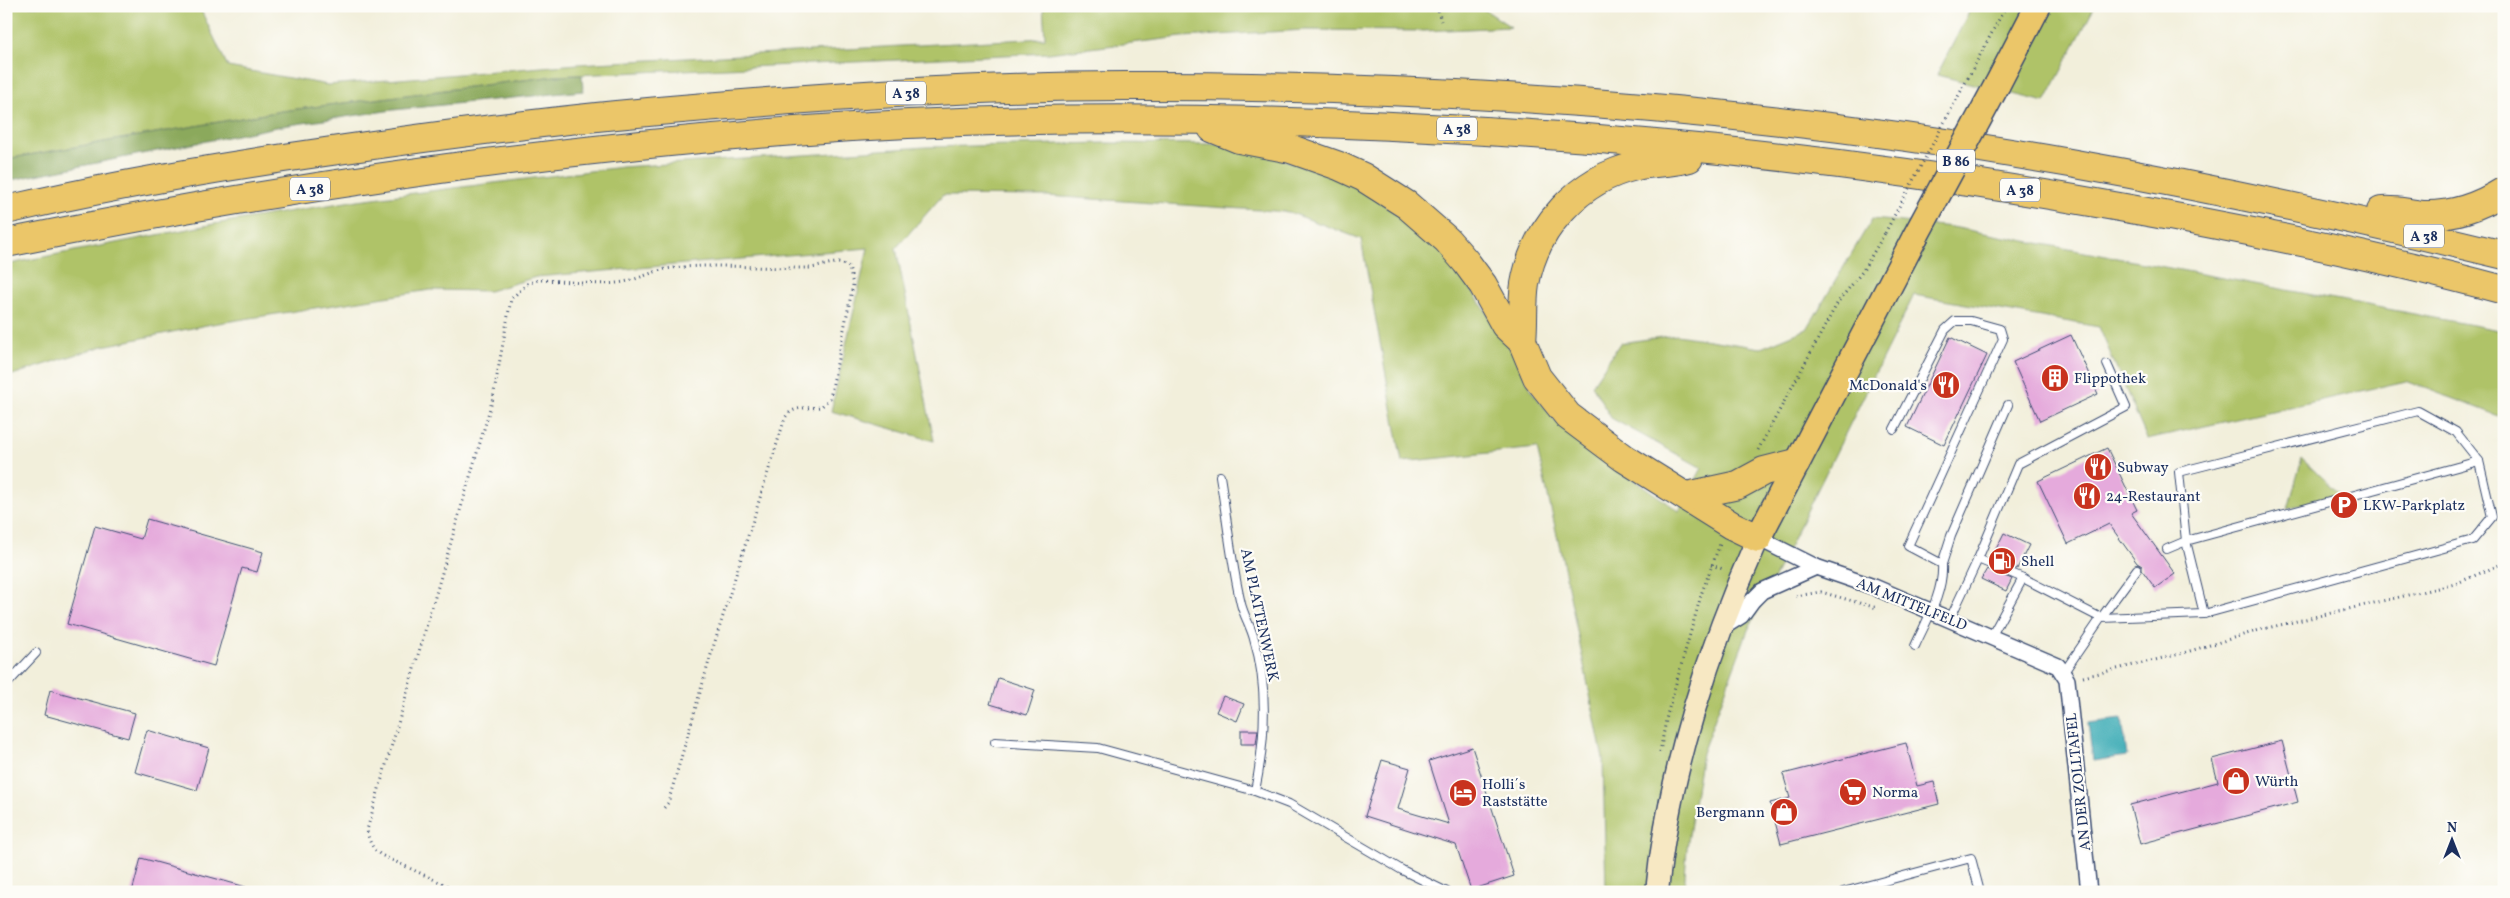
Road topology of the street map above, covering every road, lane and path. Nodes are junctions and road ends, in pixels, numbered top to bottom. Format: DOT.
graph roads {
  1 [pos="1437,6"];
  2 [pos="2006,6"];
  3 [pos="2038,6"];
  4 [pos="1441,21"];
  5 [pos="1192,120"];
  6 [pos="1722,150"];
  7 [pos="2504,191"];
  8 [pos="6,210"];
  9 [pos="2345,216"];
  10 [pos="1885,233"];
  11 [pos="6,243"];
  12 [pos="2504,255"];
  13 [pos="2504,290"];
  14 [pos="1522,341"];
  15 [pos="2107,364"];
  16 [pos="2008,405"];
  17 [pos="1894,429"];
  18 [pos="2479,461"];
  19 [pos="1796,463"];
  20 [pos="1220,476"];
  21 [pos="1687,496"];
  22 [pos="1758,538"];
  23 [pos="2186,541"];
  24 [pos="2167,549"];
  25 [pos="1978,559"];
  26 [pos="1942,564"];
  27 [pos="2504,564"];
  28 [pos="1816,567"];
  29 [pos="2136,569"];
  30 [pos="2023,578"];
  31 [pos="1931,611"];
  32 [pos="2204,614"];
  33 [pos="2101,618"];
  34 [pos="1950,619"];
  35 [pos="1722,628"];
  36 [pos="1990,637"];
  37 [pos="1915,646"];
  38 [pos="36,653"];
  39 [pos="2065,676"];
  40 [pos="6,685"];
  41 [pos="995,742"];
  42 [pos="1255,790"];
  43 [pos="662,810"];
  44 [pos="461,892"];
  45 [pos="1447,892"];
  46 [pos="1657,892"];
  47 [pos="1843,892"];
  48 [pos="1980,892"];
  49 [pos="2089,892"];
  1 -- 4 [label="path"];
  2 -- 10 [label="path, bridge"];
  3 -- 19 [label="main road, B 86, bridge"];
  5 -- 6 [label="highway, A 38"];
  5 -- 11 [label="highway, A 38"];
  5 -- 14 [label="highway"];
  6 -- 13 [label="highway, A 38"];
  6 -- 14 [label="highway"];
  7 -- 9 [label="highway"];
  8 -- 9 [label="highway, A 38"];
  9 -- 12 [label="highway, A 38"];
  14 -- 21 [label="highway"];
  15 -- 25 [label="lane"];
  16 -- 26 [label="lane"];
  17 -- 26 [label="lane"];
  18 -- 23 [label="lane"];
  18 -- 23 [label="lane"];
  18 -- 32 [label="lane"];
  19 -- 21 [label="highway"];
  19 -- 22 [label="main road, B 86"];
  20 -- 42 [label="lane, AM PLATTENWERK"];
  21 -- 22 [label="highway"];
  22 -- 28 [label="street, AM MITTELFELD"];
  22 -- 35 [label="main road"];
  23 -- 24 [label="lane"];
  23 -- 32 [label="lane"];
  25 -- 30 [label="lane"];
  25 -- 34 [label="lane"];
  26 -- 31 [label="lane"];
  27 -- 39 [label="path"];
  28 -- 31 [label="street, AM MITTELFELD"];
  28 -- 35 [label="street"];
  29 -- 33 [label="lane"];
  30 -- 33 [label="lane"];
  30 -- 36 [label="lane"];
  31 -- 34 [label="street, AM MITTELFELD"];
  31 -- 37 [label="lane"];
  32 -- 33 [label="lane"];
  33 -- 39 [label="lane"];
  34 -- 36 [label="street, AM MITTELFELD"];
  35 -- 46 [label="main road"];
  36 -- 39 [label="street, AM MITTELFELD"];
  38 -- 40 [label="lane"];
  39 -- 49 [label="street, AN DER ZOLLTAFEL"];
  41 -- 42 [label="lane"];
  42 -- 45 [label="lane"];
  43 -- 44 [label="path"];
  47 -- 48 [label="lane"];
}
